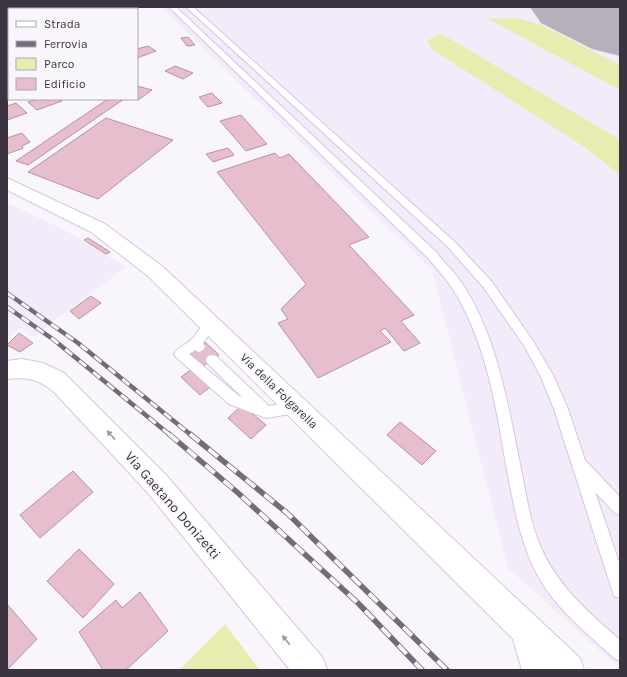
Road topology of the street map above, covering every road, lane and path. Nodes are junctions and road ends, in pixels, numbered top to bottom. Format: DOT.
graph roads {
  1 [pos="172,7"];
  2 [pos="190,7"];
  3 [pos="7,183"];
  4 [pos="210,325"];
  5 [pos="212,360"];
  6 [pos="11,369"];
  7 [pos="296,408"];
  8 [pos="266,412"];
  9 [pos="578,462"];
  10 [pos="620,508"];
  11 [pos="620,590"];
  12 [pos="527,632"];
  13 [pos="620,652"];
  14 [pos="311,670"];
  15 [pos="538,670"];
  16 [pos="568,670"];
  1 -- 13 [label="lane"];
  2 -- 9 [label="lane"];
  3 -- 4 [label="street, Via della Folgarella"];
  4 -- 7 [label="street, Via della Folgarella"];
  4 -- 8 [label="lane"];
  5 -- 8 [label="lane"];
  14 -- 6 [label="street, Via Gaetano Donizetti, one-way"];
  7 -- 8 [label="lane"];
  7 -- 12 [label="street, Via della Folgarella"];
  9 -- 10 [label="lane"];
  9 -- 11 [label="lane"];
  12 -- 15 [label="street, Via della Folgarella"];
  12 -- 16 [label="street, Via della Folgarella"];
}
